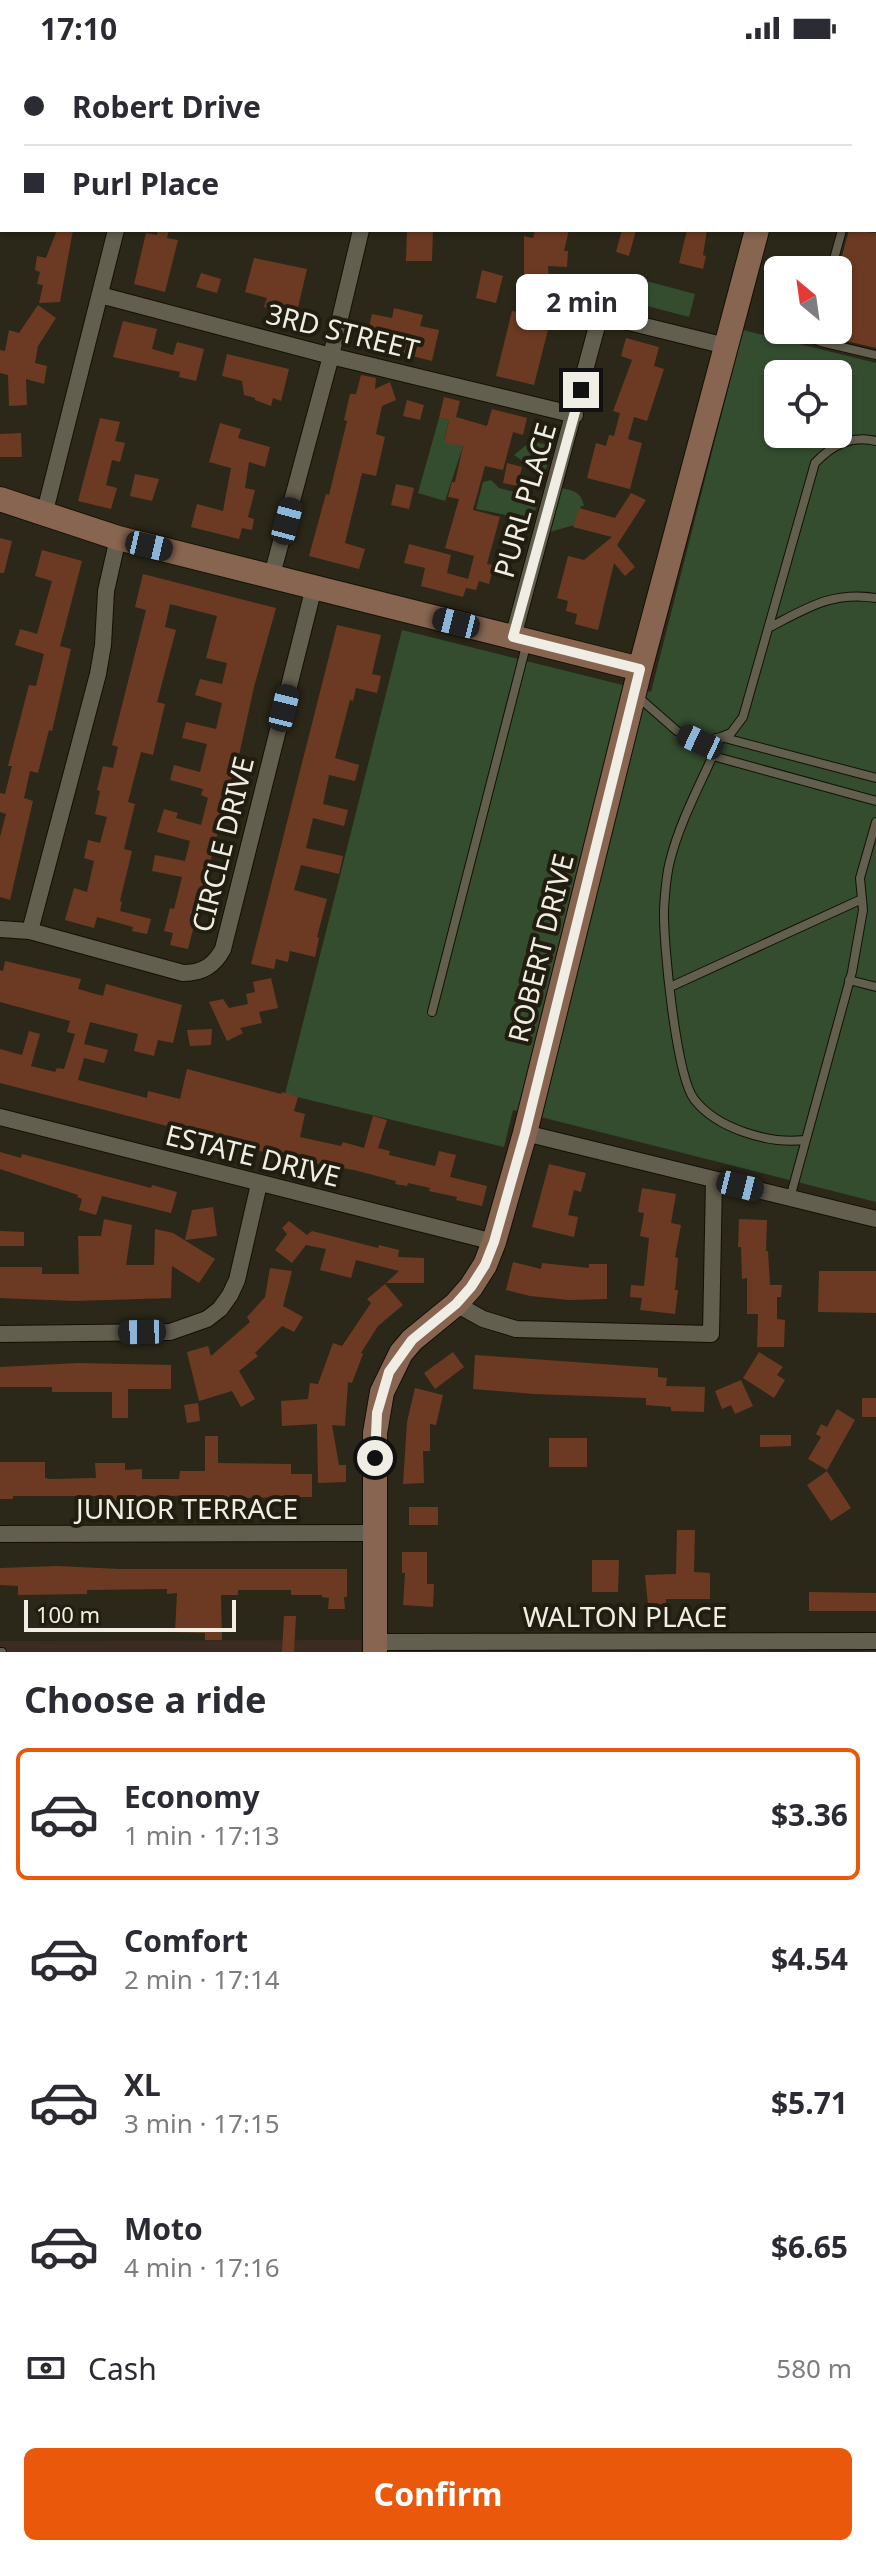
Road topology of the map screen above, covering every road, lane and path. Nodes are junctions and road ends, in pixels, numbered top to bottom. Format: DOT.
graph roads {
  1 [pos="116,232"];
  2 [pos="361,232"];
  3 [pos="756,232"];
  4 [pos="841,232"];
  5 [pos="835,256"];
  6 [pos="100,295"];
  7 [pos="829,344"];
  8 [pos="726,346"];
  9 [pos="876,355"];
  10 [pos="331,356"];
  11 [pos="575,415"];
  12 [pos="876,441"];
  13 [pos="0,499"];
  14 [pos="44,515"];
  15 [pos="118,538"];
  16 [pos="272,575"];
  17 [pos="314,587"];
  18 [pos="876,598"];
  19 [pos="770,627"];
  20 [pos="520,639"];
  21 [pos="640,669"];
  22 [pos="634,693"];
  23 [pos="721,737"];
  24 [pos="700,742"];
  25 [pos="713,756"];
  26 [pos="876,778"];
  27 [pos="876,801"];
  28 [pos="876,822"];
  29 [pos="862,899"];
  30 [pos="0,929"];
  31 [pos="30,931"];
  32 [pos="849,980"];
  33 [pos="670,987"];
  34 [pos="876,987"];
  35 [pos="432,1012"];
  36 [pos="0,1117"];
  37 [pos="525,1133"];
  38 [pos="804,1140"];
  39 [pos="714,1180"];
  40 [pos="259,1184"];
  41 [pos="790,1198"];
  42 [pos="876,1219"];
  43 [pos="494,1242"];
  44 [pos="456,1304"];
  45 [pos="0,1334"];
  46 [pos="375,1533"];
  47 [pos="0,1534"];
  48 [pos="876,1641"];
  49 [pos="375,1647"];
  1 -- 6 [label="street"];
  2 -- 10 [label="street"];
  3 -- 8 [label="street, ROBERT DRIVE"];
  4 -- 5 [label="lane"];
  6 -- 10 [label="street, 3RD STREET"];
  6 -- 14 [label="street"];
  7 -- 9 [label="lane"];
  8 -- 11 [label="street, PURL PLACE"];
  8 -- 21 [label="street, ROBERT DRIVE"];
  10 -- 11 [label="street, 3RD STREET"];
  10 -- 16 [label="street"];
  11 -- 20 [label="street, PURL PLACE"];
  12 -- 19 [label="lane"];
  13 -- 14 [label="street"];
  14 -- 15 [label="street"];
  15 -- 16 [label="street"];
  15 -- 31 [label="street"];
  16 -- 17 [label="street"];
  17 -- 20 [label="street"];
  17 -- 31 [label="street, CIRCLE DRIVE"];
  18 -- 19 [label="lane"];
  19 -- 23 [label="lane"];
  20 -- 21 [label="street"];
  20 -- 35 [label="lane"];
  21 -- 22 [label="street, ROBERT DRIVE"];
  22 -- 24 [label="lane"];
  22 -- 37 [label="street, ROBERT DRIVE"];
  23 -- 24 [label="lane"];
  23 -- 25 [label="lane"];
  23 -- 26 [label="lane"];
  24 -- 25 [label="lane"];
  25 -- 27 [label="lane"];
  25 -- 33 [label="lane"];
  28 -- 29 [label="lane"];
  29 -- 32 [label="lane"];
  29 -- 33 [label="lane"];
  30 -- 31 [label="street"];
  32 -- 34 [label="lane"];
  32 -- 38 [label="lane"];
  33 -- 38 [label="lane"];
  36 -- 40 [label="street, ESTATE DRIVE"];
  37 -- 39 [label="street"];
  37 -- 43 [label="street, ROBERT DRIVE"];
  38 -- 41 [label="lane"];
  39 -- 41 [label="street"];
  39 -- 44 [label="street"];
  40 -- 43 [label="street, ESTATE DRIVE"];
  40 -- 45 [label="street"];
  41 -- 42 [label="street"];
  43 -- 44 [label="street, ROBERT DRIVE"];
  44 -- 46 [label="street, ROBERT DRIVE"];
  46 -- 47 [label="street, JUNIOR TERRACE"];
  46 -- 49 [label="street, ROBERT DRIVE"];
  48 -- 49 [label="street, WALTON PLACE"];
}
